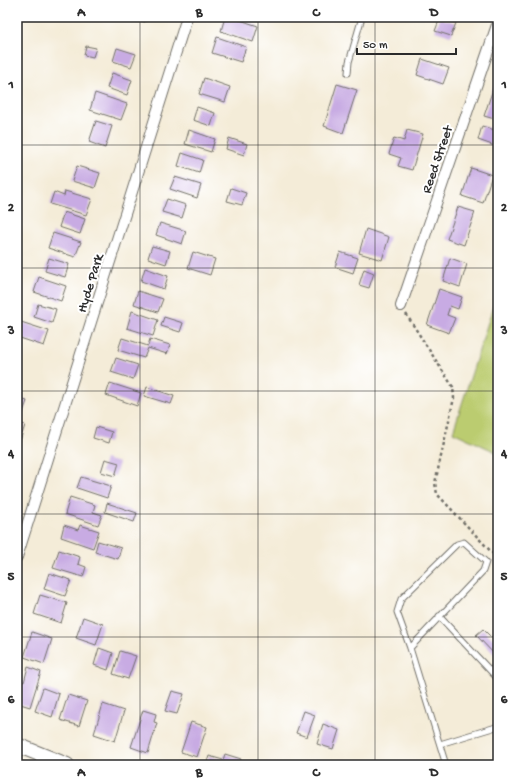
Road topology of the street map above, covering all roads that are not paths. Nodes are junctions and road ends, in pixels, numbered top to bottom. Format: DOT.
graph roads {
  1 [pos="187,17"];
  2 [pos="362,17"];
  3 [pos="498,22"];
  4 [pos="348,73"];
  5 [pos="401,306"];
  6 [pos="17,557"];
  7 [pos="439,616"];
  8 [pos="410,648"];
  9 [pos="498,679"];
  10 [pos="498,728"];
  11 [pos="440,744"];
  12 [pos="17,745"];
  13 [pos="67,765"];
  14 [pos="446,765"];
  1 -- 6 [label="street, Hyde Park"];
  2 -- 4 [label="lane"];
  3 -- 5 [label="street, Reed Street"];
  7 -- 8 [label="lane"];
  7 -- 8 [label="lane"];
  7 -- 9 [label="lane"];
  8 -- 11 [label="lane"];
  10 -- 11 [label="lane"];
  11 -- 14 [label="lane"];
  12 -- 13 [label="main road"];
}
